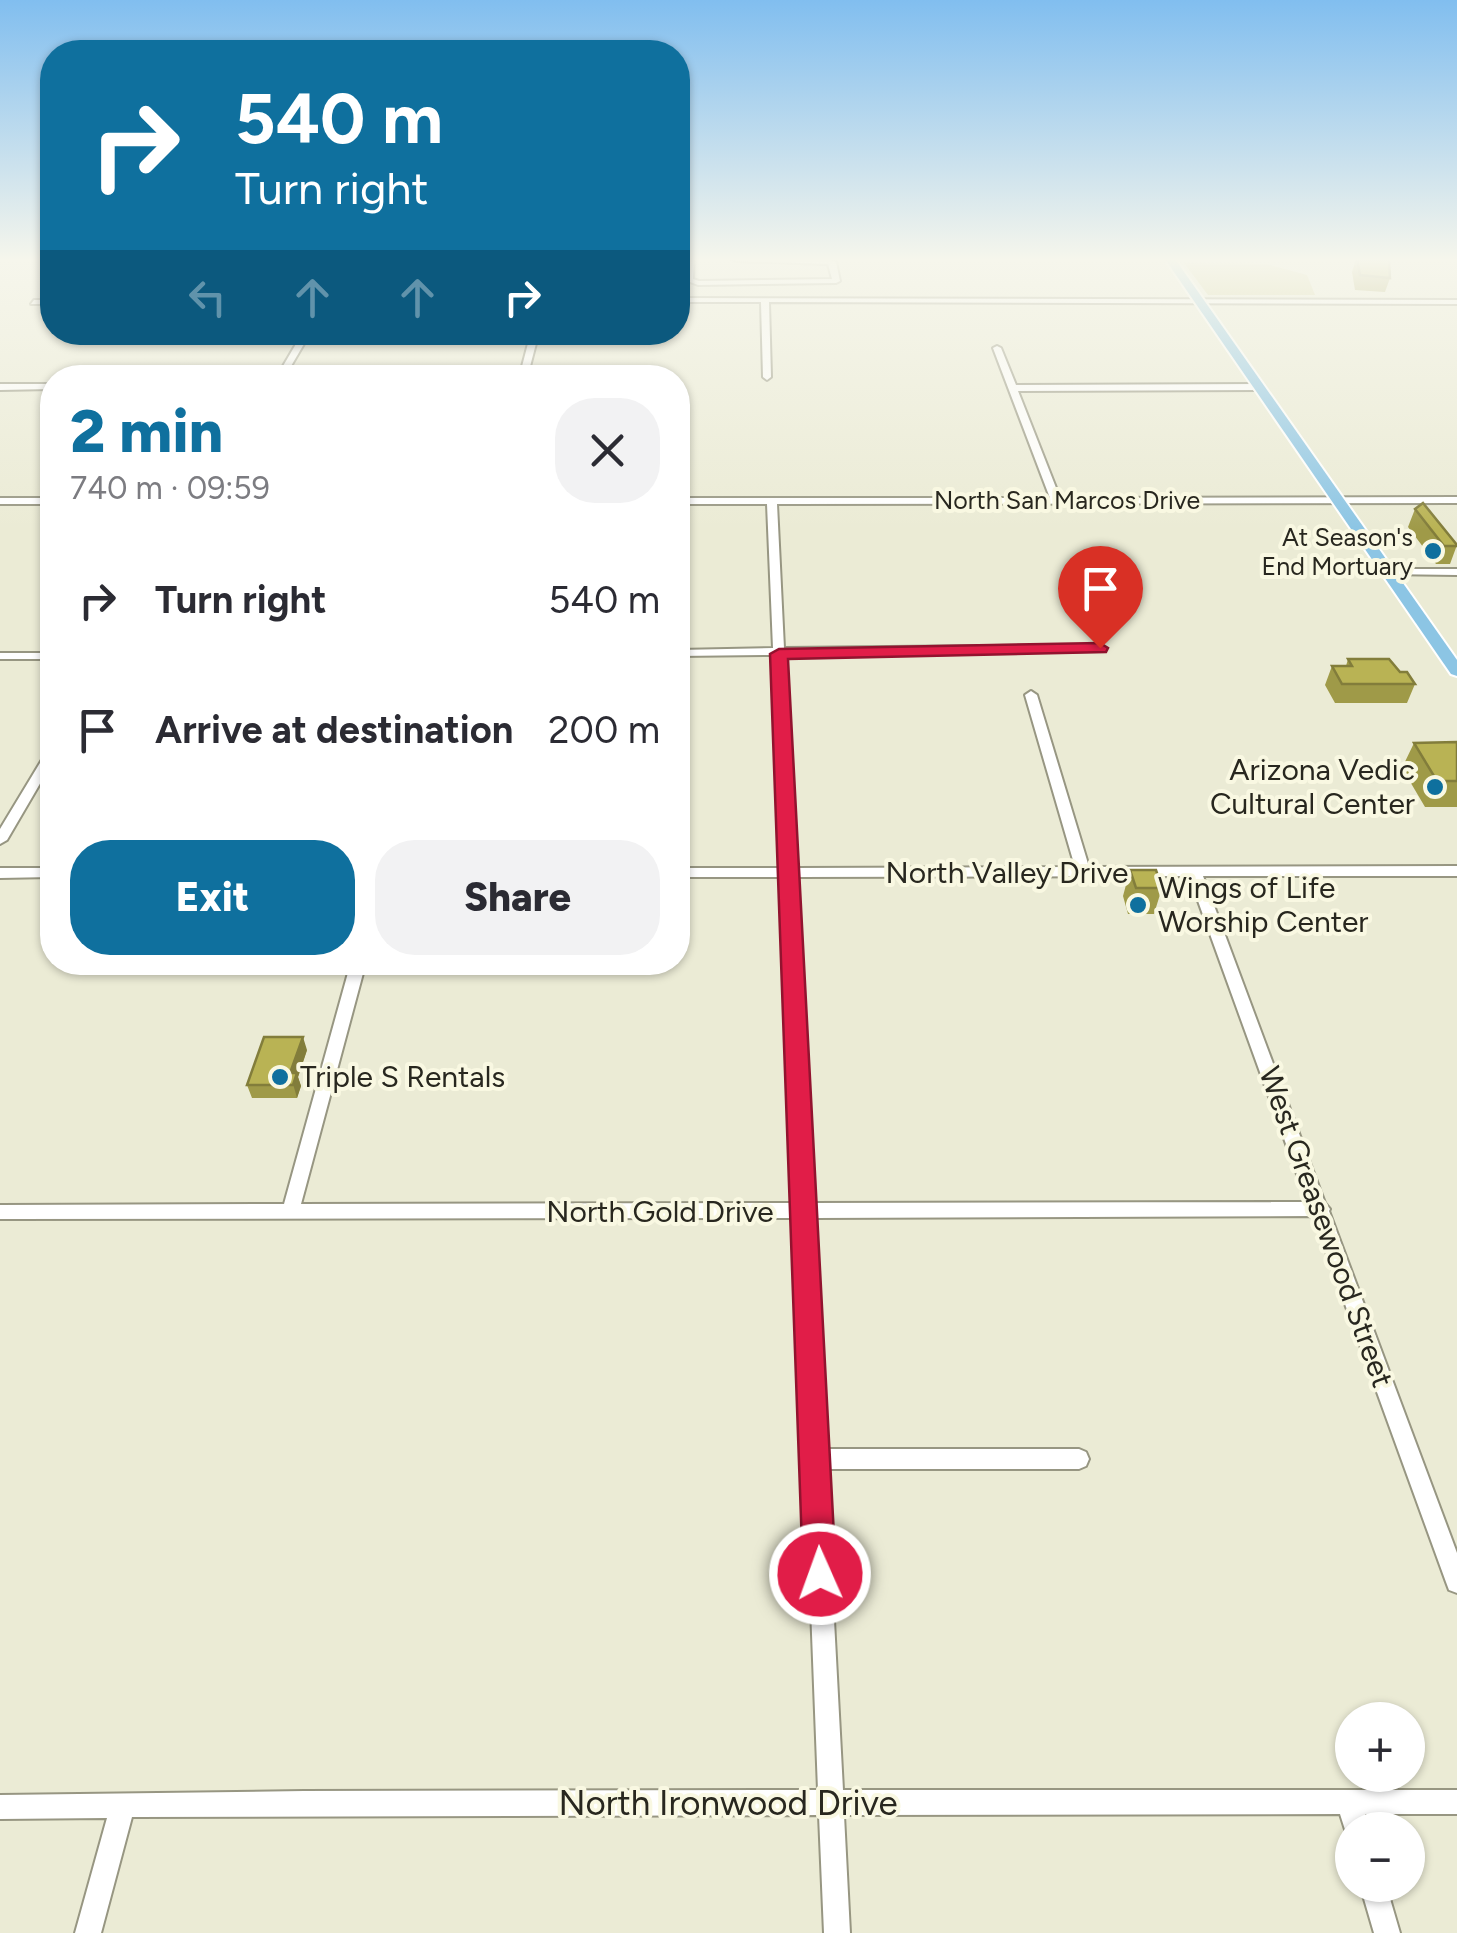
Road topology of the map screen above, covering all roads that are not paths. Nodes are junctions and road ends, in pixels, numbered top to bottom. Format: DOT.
graph roads {
  1 [pos="766,349"];
  2 [pos="997,349"];
  3 [pos="1233,349"];
  4 [pos="767,377"];
  5 [pos="0,386"];
  6 [pos="40,387"];
  7 [pos="1259,387"];
  8 [pos="1013,388"];
  9 [pos="0,500"];
  10 [pos="40,500"];
  11 [pos="1056,500"];
  12 [pos="1338,500"];
  13 [pos="1457,500"];
  14 [pos="690,501"];
  15 [pos="772,501"];
  16 [pos="1388,572"];
  17 [pos="1457,572"];
  18 [pos="1100,648"];
  19 [pos="690,653"];
  20 [pos="779,654"];
  21 [pos="0,656"];
  22 [pos="40,656"];
  23 [pos="1457,671"];
  24 [pos="1031,695"];
  25 [pos="40,773"];
  26 [pos="0,840"];
  27 [pos="1457,871"];
  28 [pos="1084,872"];
  29 [pos="1194,872"];
  30 [pos="0,873"];
  31 [pos="40,873"];
  32 [pos="690,873"];
  33 [pos="789,873"];
  34 [pos="355,975"];
  35 [pos="1321,1209"];
  36 [pos="804,1211"];
  37 [pos="0,1212"];
  38 [pos="290,1213"];
  39 [pos="1079,1459"];
  40 [pos="815,1460"];
  41 [pos="1457,1582"];
  42 [pos="1457,1802"];
  43 [pos="831,1803"];
  44 [pos="1350,1803"];
  45 [pos="123,1806"];
  46 [pos="0,1807"];
  47 [pos="1352,1812"];
  48 [pos="1378,1902"];
  49 [pos="88,1933"];
  50 [pos="837,1933"];
  51 [pos="1387,1933"];
  1 -- 4 [label="street"];
  2 -- 8 [label="street"];
  3 -- 7 [label="main road"];
  5 -- 6 [label="street"];
  7 -- 8 [label="street"];
  7 -- 12 [label="main road"];
  8 -- 11 [label="street"];
  9 -- 10 [label="street"];
  11 -- 12 [label="street, North San Marcos Drive"];
  11 -- 15 [label="street, North San Marcos Drive"];
  12 -- 13 [label="street, North San Marcos Drive"];
  12 -- 16 [label="main road"];
  14 -- 15 [label="street, North San Marcos Drive"];
  15 -- 20 [label="street"];
  16 -- 17 [label="street"];
  16 -- 23 [label="main road"];
  18 -- 20 [label="street"];
  19 -- 20 [label="street"];
  20 -- 33 [label="street"];
  21 -- 22 [label="street"];
  24 -- 28 [label="street"];
  25 -- 26 [label="street"];
  27 -- 29 [label="street, North Valley Drive"];
  28 -- 29 [label="street, North Valley Drive"];
  28 -- 33 [label="street, North Valley Drive"];
  29 -- 35 [label="street, West Greasewood Street"];
  30 -- 31 [label="street"];
  32 -- 33 [label="street, North Valley Drive"];
  33 -- 36 [label="street"];
  34 -- 38 [label="street"];
  35 -- 36 [label="street, North Gold Drive"];
  35 -- 41 [label="street, West Greasewood Street"];
  36 -- 38 [label="street, North Gold Drive"];
  36 -- 40 [label="street"];
  37 -- 38 [label="street, North Gold Drive"];
  39 -- 40 [label="street"];
  40 -- 43 [label="street"];
  42 -- 44 [label="street, North Ironwood Drive"];
  43 -- 44 [label="street, North Ironwood Drive"];
  43 -- 45 [label="street, North Ironwood Drive"];
  43 -- 50 [label="street"];
  44 -- 47 [label="street"];
  45 -- 46 [label="street, North Ironwood Drive"];
  45 -- 49 [label="street"];
  48 -- 51 [label="street"];
}
